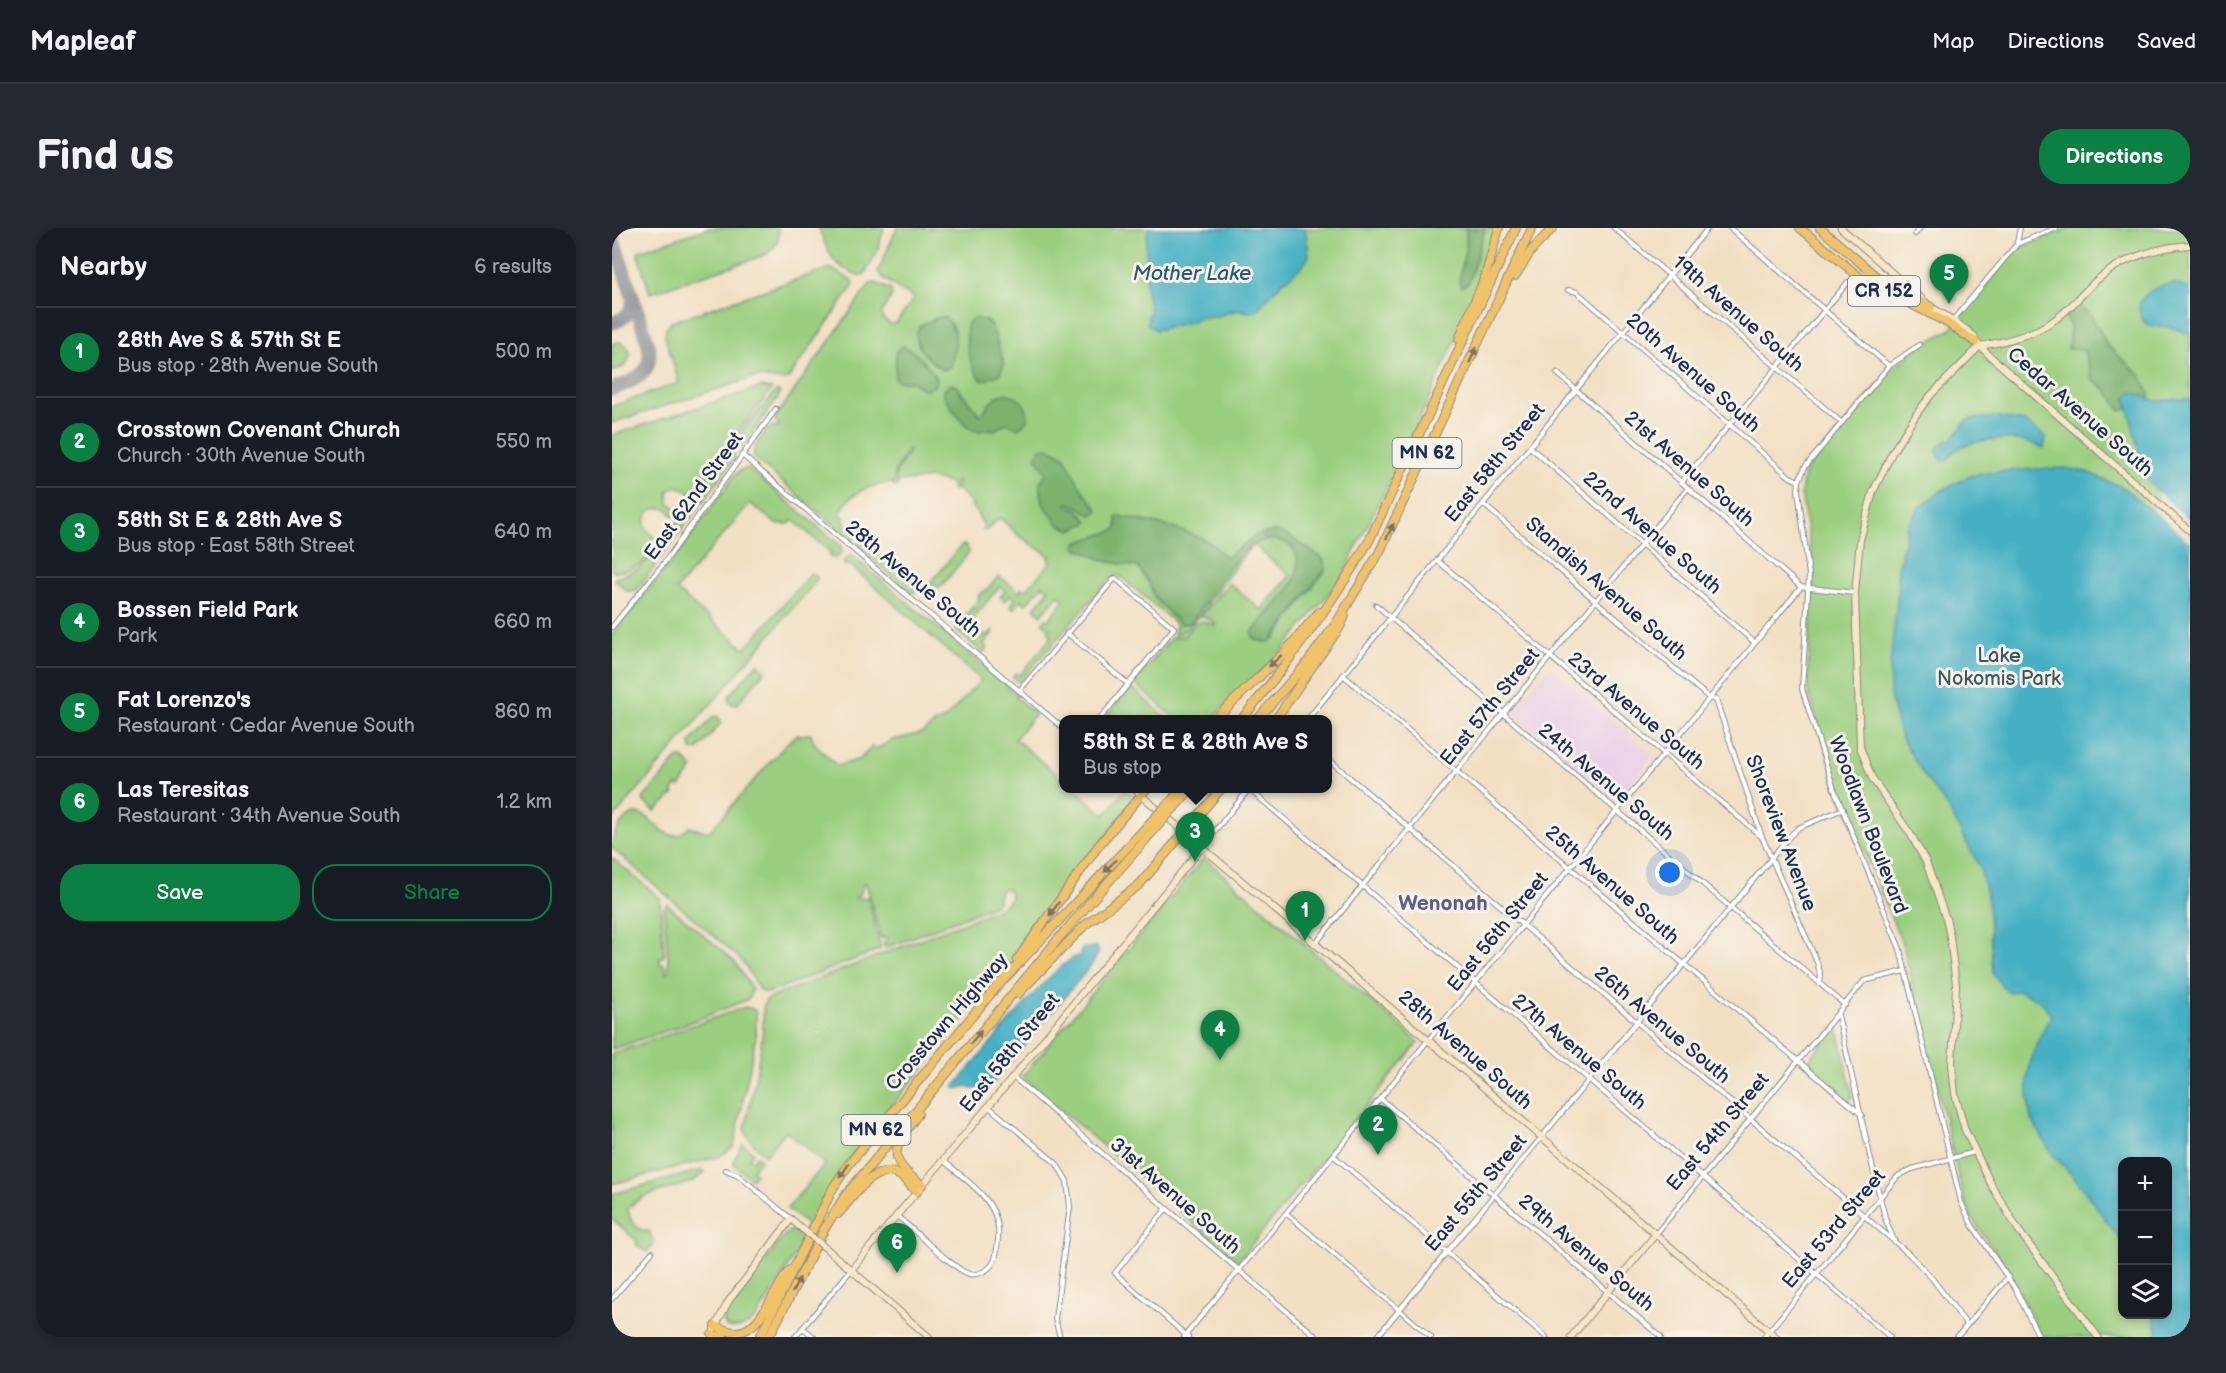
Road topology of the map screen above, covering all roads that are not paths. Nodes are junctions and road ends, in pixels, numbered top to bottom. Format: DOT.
graph roads {
  1 [pos="1499,228"];
  2 [pos="1516,228"];
  3 [pos="1532,228"];
  4 [pos="1553,228"];
  5 [pos="1614,228"];
  6 [pos="1708,228"];
  7 [pos="1730,228"];
  8 [pos="1800,228"];
  9 [pos="1821,228"];
  10 [pos="1841,228"];
  11 [pos="1920,228"];
  12 [pos="2020,228"];
  13 [pos="2056,228"];
  14 [pos="1915,234"];
  15 [pos="2017,244"];
  16 [pos="2190,245"];
  17 [pos="1670,275"];
  18 [pos="1848,282"];
  19 [pos="1568,290"];
  20 [pos="1930,307"];
  21 [pos="1824,310"];
  22 [pos="1953,320"];
  23 [pos="1489,321"];
  24 [pos="1624,332"];
  25 [pos="1978,344"];
  26 [pos="1919,345"];
  27 [pos="1889,366"];
  28 [pos="1776,367"];
  29 [pos="1557,373"];
  30 [pos="1444,381"];
  31 [pos="1577,389"];
  32 [pos="776,409"];
  33 [pos="1841,422"];
  34 [pos="1729,424"];
  35 [pos="1530,447"];
  36 [pos="742,455"];
  37 [pos="1798,481"];
  38 [pos="1682,482"];
  39 [pos="1688,488"];
  40 [pos="1483,504"];
  41 [pos="2190,531"];
  42 [pos="1642,544"];
  43 [pos="1437,560"];
  44 [pos="1362,582"];
  45 [pos="1342,586"];
  46 [pos="1801,587"];
  47 [pos="1808,589"];
  48 [pos="1855,593"];
  49 [pos="1596,601"];
  50 [pos="1376,605"];
  51 [pos="1390,617"];
  52 [pos="612,627"];
  53 [pos="1067,633"];
  54 [pos="1755,643"];
  55 [pos="1550,657"];
  56 [pos="1343,675"];
  57 [pos="1128,684"];
  58 [pos="1019,691"];
  59 [pos="1709,698"];
  60 [pos="1503,714"];
  61 [pos="1103,715"];
  62 [pos="1219,715"];
  63 [pos="1245,715"];
  64 [pos="1261,715"];
  65 [pos="1278,715"];
  66 [pos="1311,715"];
  67 [pos="1059,725"];
  68 [pos="1664,754"];
  69 [pos="1332,762"];
  70 [pos="1456,771"];
  71 [pos="1138,793"];
  72 [pos="1142,793"];
  73 [pos="1180,793"];
  74 [pos="1187,793"];
  75 [pos="1219,793"];
  76 [pos="1247,793"];
  77 [pos="1255,793"];
  78 [pos="1140,795"];
  79 [pos="1172,805"];
  80 [pos="1842,809"];
  81 [pos="1617,811"];
  82 [pos="1153,826"];
  83 [pos="1409,829"];
  84 [pos="1185,832"];
  85 [pos="1762,837"];
  86 [pos="1203,846"];
  87 [pos="1772,858"];
  88 [pos="1570,869"];
  89 [pos="1362,886"];
  90 [pos="1731,908"];
  91 [pos="1522,926"];
  92 [pos="1315,944"];
  93 [pos="1683,965"];
  94 [pos="1905,971"];
  95 [pos="1475,983"];
  96 [pos="1820,983"];
  97 [pos="994,990"];
  98 [pos="1845,1005"];
  99 [pos="1002,1006"];
  100 [pos="1837,1014"];
  101 [pos="1636,1022"];
  102 [pos="1429,1041"];
  103 [pos="1798,1062"];
  104 [pos="950,1069"];
  105 [pos="1013,1077"];
  106 [pos="1589,1080"];
  107 [pos="1381,1099"];
  108 [pos="989,1107"];
  109 [pos="1862,1115"];
  110 [pos="1750,1120"];
  111 [pos="1541,1138"];
  112 [pos="1975,1152"];
  113 [pos="1334,1156"];
  114 [pos="1950,1160"];
  115 [pos="943,1161"];
  116 [pos="726,1170"];
  117 [pos="1702,1177"];
  118 [pos="920,1189"];
  119 [pos="1494,1195"];
  120 [pos="1881,1197"];
  121 [pos="1166,1209"];
  122 [pos="1286,1213"];
  123 [pos="897,1216"];
  124 [pos="1864,1217"];
  125 [pos="791,1219"];
  126 [pos="825,1228"];
  127 [pos="1655,1234"];
  128 [pos="1899,1246"];
  129 [pos="652,1252"];
  130 [pos="1446,1252"];
  131 [pos="799,1260"];
  132 [pos="851,1270"];
  133 [pos="1238,1270"];
  134 [pos="1816,1274"];
  135 [pos="2008,1277"];
  136 [pos="1608,1292"];
  137 [pos="612,1299"];
  138 [pos="1399,1310"];
  139 [pos="1967,1324"];
  140 [pos="802,1328"];
  141 [pos="1769,1331"];
  142 [pos="713,1333"];
  143 [pos="1186,1336"];
  144 [pos="723,1337"];
  145 [pos="759,1337"];
  146 [pos="769,1337"];
  147 [pos="795,1337"];
  148 [pos="814,1337"];
  149 [pos="929,1337"];
  150 [pos="1060,1337"];
  151 [pos="1317,1337"];
  152 [pos="1377,1337"];
  153 [pos="1431,1337"];
  154 [pos="1546,1337"];
  155 [pos="1571,1337"];
  156 [pos="1661,1337"];
  157 [pos="1764,1337"];
  158 [pos="1776,1337"];
  159 [pos="1890,1337"];
  160 [pos="1956,1337"];
  161 [pos="2039,1337"];
  162 [pos="2098,1337"];
  1 -- 30 [label="highway"];
  2 -- 30 [label="highway, MN 62"];
  3 -- 23 [label="highway, MN 62"];
  4 -- 23 [label="highway"];
  5 -- 17 [label="street, 19th Avenue South"];
  6 -- 17 [label="street, East 58th Street"];
  7 -- 21 [label="street"];
  8 -- 25 [label="highway, Cedar Avenue South / CR 152"];
  9 -- 20 [label="highway, Cedar Avenue South / CR 152"];
  10 -- 20 [label="street"];
  11 -- 14 [label="street"];
  12 -- 15 [label="street"];
  13 -- 15 [label="street"];
  15 -- 22 [label="street"];
  16 -- 25 [label="street"];
  17 -- 24 [label="street, East 58th Street"];
  17 -- 28 [label="street, 19th Avenue South"];
  18 -- 21 [label="street"];
  19 -- 24 [label="street, 20th Avenue South"];
  20 -- 22 [label="street, Cedar Avenue South / CR 152"];
  21 -- 27 [label="street"];
  21 -- 28 [label="street"];
  22 -- 25 [label="street, Cedar Avenue South / CR 152"];
  44 -- 23 [label="highway, MN 62, one-way"];
  24 -- 31 [label="street, East 58th Street"];
  24 -- 34 [label="street, 20th Avenue South"];
  25 -- 41 [label="street, Cedar Avenue South / CR 152"];
  25 -- 48 [label="street"];
  26 -- 27 [label="street"];
  27 -- 33 [label="street"];
  28 -- 33 [label="street, 19th Avenue South"];
  28 -- 34 [label="street"];
  29 -- 31 [label="street, 21st Avenue South"];
  30 -- 45 [label="highway, MN 62"];
  31 -- 35 [label="street, East 58th Street"];
  31 -- 38 [label="street, 21st Avenue South"];
  32 -- 36 [label="street, East 62nd Street"];
  33 -- 37 [label="street"];
  34 -- 37 [label="street, 20th Avenue South"];
  34 -- 38 [label="street"];
  35 -- 40 [label="street, East 58th Street"];
  35 -- 42 [label="street, 22nd Avenue South"];
  36 -- 52 [label="street, East 62nd Street"];
  36 -- 58 [label="street, 28th Avenue South"];
  37 -- 47 [label="street, Woodlawn Boulevard"];
  38 -- 39 [label="street, 21st Avenue South"];
  39 -- 42 [label="street, East 57th Street"];
  39 -- 46 [label="street, 21st Avenue South"];
  40 -- 43 [label="street, East 58th Street"];
  40 -- 49 [label="street, Standish Avenue South"];
  42 -- 49 [label="street, East 57th Street"];
  42 -- 54 [label="street, 22nd Avenue South"];
  43 -- 51 [label="street, East 58th Street"];
  43 -- 55 [label="street, 23rd Avenue South"];
  44 -- 64 [label="highway, MN 62"];
  44 -- 65 [label="highway"];
  45 -- 62 [label="highway, one-way"];
  45 -- 63 [label="highway, MN 62"];
  46 -- 47 [label="street"];
  46 -- 54 [label="street, East 56th Street"];
  47 -- 48 [label="street"];
  47 -- 80 [label="street, Woodlawn Boulevard"];
  48 -- 112 [label="street"];
  49 -- 55 [label="street, East 57th Street"];
  49 -- 59 [label="street, Standish Avenue South"];
  50 -- 51 [label="street, 24th Avenue South"];
  51 -- 56 [label="street, East 58th Street"];
  51 -- 60 [label="street, 24th Avenue South"];
  53 -- 57 [label="street"];
  53 -- 57 [label="street"];
  53 -- 58 [label="street"];
  54 -- 59 [label="street, East 56th Street"];
  55 -- 60 [label="street, East 57th Street"];
  55 -- 68 [label="street, 23rd Avenue South"];
  56 -- 66 [label="street, East 58th Street"];
  56 -- 70 [label="street, 25th Avenue South"];
  57 -- 61 [label="street"];
  58 -- 67 [label="street, 28th Avenue South"];
  59 -- 68 [label="street, East 56th Street"];
  59 -- 85 [label="street, Shoreview Avenue"];
  60 -- 70 [label="street, East 57th Street"];
  60 -- 81 [label="street, 24th Avenue South"];
  68 -- 81 [label="street, East 56th Street"];
  68 -- 85 [label="street, 23rd Avenue South"];
  69 -- 83 [label="street, 26th Avenue South"];
  70 -- 83 [label="street, East 57th Street"];
  70 -- 88 [label="street, 25th Avenue South"];
  71 -- 78 [label="street, 28th Avenue South"];
  72 -- 78 [label="highway"];
  73 -- 79 [label="highway, Crosstown Highway / MN 62"];
  74 -- 79 [label="highway, Crosstown Highway / MN 62"];
  75 -- 84 [label="highway"];
  76 -- 86 [label="street, East 58th Street"];
  77 -- 89 [label="street, 27th Avenue South"];
  78 -- 84 [label="street, 28th Avenue South"];
  78 -- 97 [label="highway, one-way"];
  79 -- 82 [label="highway, Crosstown Highway / MN 62, bridge"];
  80 -- 87 [label="street, East 55th Street"];
  80 -- 94 [label="street, Woodlawn Boulevard"];
  81 -- 88 [label="street, East 56th Street"];
  81 -- 90 [label="street, 24th Avenue South"];
  82 -- 97 [label="highway, Crosstown Highway / MN 62, one-way"];
  82 -- 99 [label="highway, Crosstown Highway / MN 62"];
  83 -- 89 [label="street, East 57th Street"];
  83 -- 91 [label="street, 26th Avenue South"];
  84 -- 86 [label="street, 28th Avenue South"];
  84 -- 99 [label="highway"];
  85 -- 87 [label="street, Shoreview Avenue"];
  86 -- 92 [label="street, 28th Avenue South"];
  86 -- 105 [label="street, East 58th Street"];
  87 -- 90 [label="street, East 55th Street"];
  87 -- 96 [label="street, Shoreview Avenue"];
  88 -- 91 [label="street, East 56th Street"];
  88 -- 93 [label="street, 25th Avenue South"];
  89 -- 92 [label="street, East 57th Street"];
  89 -- 95 [label="street, 27th Avenue South"];
  90 -- 93 [label="street, East 55th Street"];
  90 -- 96 [label="street, 24th Avenue South"];
  91 -- 95 [label="street, East 56th Street"];
  91 -- 101 [label="street, 26th Avenue South"];
  92 -- 102 [label="street, 28th Avenue South"];
  93 -- 101 [label="street, East 55th Street"];
  93 -- 103 [label="street, 25th Avenue South"];
  94 -- 98 [label="street, East 54th Street"];
  94 -- 114 [label="street, Woodlawn Boulevard"];
  95 -- 102 [label="street, East 56th Street"];
  95 -- 106 [label="street, 27th Avenue South"];
  96 -- 98 [label="street, 24th Avenue South"];
  97 -- 131 [label="highway, Crosstown Highway / MN 62, one-way"];
  98 -- 100 [label="street, East 54th Street"];
  104 -- 99 [label="highway, Crosstown Highway / MN 62, one-way"];
  100 -- 103 [label="street, East 54th Street"];
  100 -- 109 [label="street"];
  101 -- 106 [label="street, East 55th Street"];
  101 -- 110 [label="street, 26th Avenue South"];
  102 -- 107 [label="street, East 56th Street"];
  102 -- 111 [label="street, 28th Avenue South"];
  103 -- 109 [label="street, 25th Avenue South"];
  103 -- 110 [label="street, East 54th Street"];
  104 -- 118 [label="highway"];
  104 -- 126 [label="highway, Crosstown Highway / MN 62"];
  105 -- 108 [label="street, East 58th Street"];
  105 -- 121 [label="street, 31st Avenue South"];
  106 -- 111 [label="street, East 55th Street"];
  106 -- 117 [label="street, 27th Avenue South"];
  107 -- 113 [label="street, East 56th Street"];
  107 -- 119 [label="street, 29th Avenue South"];
  108 -- 115 [label="street, East 58th Street"];
  108 -- 150 [label="street"];
  109 -- 120 [label="street"];
  110 -- 117 [label="street, East 54th Street"];
  110 -- 124 [label="street, 26th Avenue South"];
  111 -- 119 [label="street, East 55th Street"];
  111 -- 127 [label="street, 28th Avenue South"];
  112 -- 114 [label="street, East 53rd Street"];
  112 -- 162 [label="street"];
  113 -- 122 [label="street, East 56th Street"];
  113 -- 130 [label="street"];
  114 -- 120 [label="street, East 53rd Street"];
  114 -- 135 [label="street, Woodlawn Boulevard"];
  115 -- 118 [label="street, East 58th Street"];
  115 -- 123 [label="street"];
  116 -- 125 [label="street"];
  117 -- 127 [label="street, East 54th Street"];
  117 -- 134 [label="street, 27th Avenue South"];
  118 -- 123 [label="street, East 58th Street"];
  118 -- 126 [label="highway"];
  119 -- 130 [label="street, East 55th Street"];
  119 -- 136 [label="street, 29th Avenue South"];
  120 -- 124 [label="street, East 53rd Street"];
  120 -- 128 [label="street"];
  121 -- 133 [label="street, 31st Avenue South"];
  121 -- 143 [label="street"];
  122 -- 133 [label="street, East 56th Street"];
  122 -- 138 [label="street"];
  123 -- 132 [label="street, East 58th Street"];
  124 -- 128 [label="street, 26th Avenue South"];
  124 -- 134 [label="street, East 53rd Street"];
  125 -- 132 [label="street, bridge"];
  125 -- 142 [label="street"];
  146 -- 126 [label="highway, Crosstown Highway / MN 62, one-way"];
  127 -- 136 [label="street, East 54th Street"];
  127 -- 141 [label="street, 28th Avenue South"];
  128 -- 139 [label="street, 26th Avenue South"];
  129 -- 137 [label="street"];
  130 -- 138 [label="street, East 55th Street"];
  130 -- 154 [label="street"];
  131 -- 142 [label="highway"];
  131 -- 145 [label="highway, Crosstown Highway / MN 62"];
  132 -- 140 [label="street, East 58th Street"];
  132 -- 149 [label="street"];
  133 -- 143 [label="street, East 56th Street"];
  133 -- 151 [label="street, 31st Avenue South"];
  134 -- 141 [label="street, East 53rd Street"];
  134 -- 159 [label="street, 27th Avenue South"];
  135 -- 139 [label="street"];
  135 -- 161 [label="street, Woodlawn Boulevard"];
  136 -- 155 [label="street, East 54th Street"];
  136 -- 156 [label="street, 29th Avenue South"];
  138 -- 152 [label="street, East 55th Street"];
  138 -- 153 [label="street"];
  139 -- 160 [label="street"];
  140 -- 147 [label="street, East 58th Street"];
  140 -- 148 [label="street"];
  141 -- 157 [label="street, East 53rd Street"];
  141 -- 158 [label="street, 28th Avenue South"];
  142 -- 144 [label="highway"];
}
